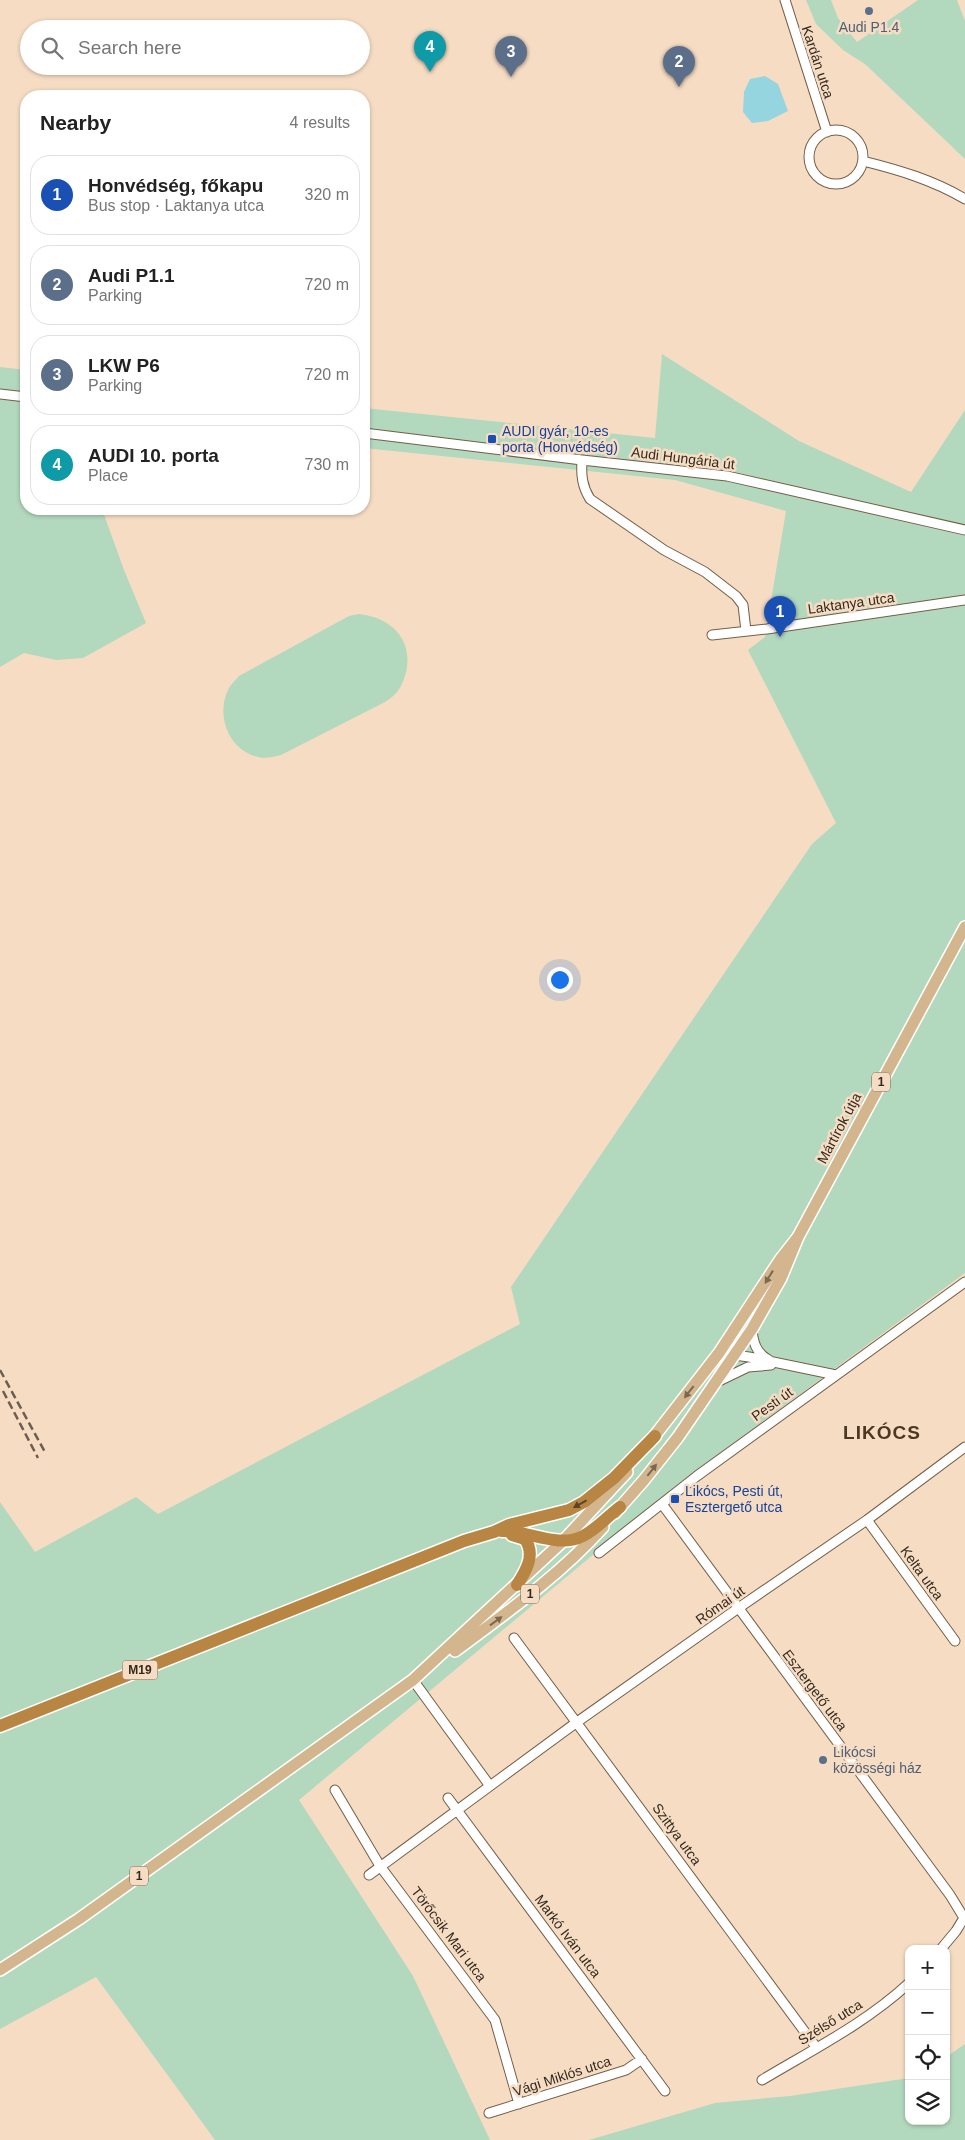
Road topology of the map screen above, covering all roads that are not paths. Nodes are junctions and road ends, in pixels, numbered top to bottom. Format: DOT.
graph roads {
  1 [pos="785,0"];
  2 [pos="827,132"];
  3 [pos="863,161"];
  4 [pos="965,199"];
  5 [pos="0,394"];
  6 [pos="20,396"];
  7 [pos="370,434"];
  8 [pos="582,460"];
  9 [pos="965,530"];
  10 [pos="965,600"];
  11 [pos="746,631"];
  12 [pos="712,635"];
  13 [pos="965,927"];
  14 [pos="798,1238"];
  15 [pos="965,1282"];
  16 [pos="752,1329"];
  17 [pos="719,1353"];
  18 [pos="734,1355"];
  19 [pos="781,1365"];
  20 [pos="836,1375"];
  21 [pos="713,1384"];
  22 [pos="655,1436"];
  23 [pos="964,1450"];
  24 [pos="662,1504"];
  25 [pos="620,1507"];
  26 [pos="867,1520"];
  27 [pos="494,1532"];
  28 [pos="564,1540"];
  29 [pos="599,1554"];
  30 [pos="517,1585"];
  31 [pos="738,1609"];
  32 [pos="514,1638"];
  33 [pos="955,1641"];
  34 [pos="428,1668"];
  35 [pos="413,1680"];
  36 [pos="577,1722"];
  37 [pos="0,1726"];
  38 [pos="490,1786"];
  39 [pos="335,1790"];
  40 [pos="448,1798"];
  41 [pos="457,1811"];
  42 [pos="380,1866"];
  43 [pos="369,1875"];
  44 [pos="964,1918"];
  45 [pos="944,1945"];
  46 [pos="0,1970"];
  47 [pos="905,1987"];
  48 [pos="816,2048"];
  49 [pos="642,2060"];
  50 [pos="762,2080"];
  51 [pos="665,2091"];
  52 [pos="519,2104"];
  53 [pos="489,2113"];
  1 -- 2 [label="street, Kardán utca"];
  2 -- 3 [label="street"];
  2 -- 3 [label="street"];
  3 -- 4 [label="street"];
  5 -- 6 [label="street"];
  7 -- 8 [label="street, Audi Hungária út"];
  8 -- 9 [label="street, Audi Hungária út"];
  8 -- 11 [label="street"];
  10 -- 11 [label="street, Laktanya utca"];
  11 -- 12 [label="street, Laktanya utca"];
  13 -- 14 [label="main road, Mártírok útja / 1"];
  14 -- 16 [label="main road, 1"];
  14 -- 17 [label="main road, 1, one-way"];
  15 -- 20 [label="street, Pesti út"];
  16 -- 18 [label="main road, 1"];
  16 -- 19 [label="street"];
  17 -- 18 [label="street"];
  17 -- 22 [label="main road, 1, one-way"];
  18 -- 19 [label="street"];
  18 -- 21 [label="main road, 1"];
  19 -- 20 [label="street"];
  19 -- 21 [label="street"];
  20 -- 24 [label="street, Pesti út"];
  25 -- 21 [label="main road, 1, one-way"];
  22 -- 27 [label="highway, one-way"];
  22 -- 28 [label="main road, 1"];
  23 -- 26 [label="street, Római út"];
  24 -- 29 [label="street, Pesti út"];
  24 -- 31 [label="street, Esztergető utca"];
  25 -- 28 [label="highway"];
  34 -- 25 [label="main road, 1, one-way"];
  26 -- 31 [label="street, Római út"];
  26 -- 33 [label="street, Kelta utca"];
  27 -- 28 [label="highway"];
  27 -- 30 [label="highway"];
  27 -- 37 [label="highway, M19"];
  28 -- 30 [label="main road, 1"];
  30 -- 34 [label="main road, 1"];
  31 -- 36 [label="street, Római út"];
  31 -- 44 [label="street, Esztergető utca"];
  32 -- 36 [label="street, Szittya utca"];
  34 -- 35 [label="main road, 1"];
  35 -- 38 [label="street"];
  35 -- 46 [label="main road, 1"];
  36 -- 38 [label="street, Római út"];
  36 -- 48 [label="street, Szittya utca"];
  38 -- 41 [label="street, Római út"];
  39 -- 42 [label="street, Törőcsik Mari utca"];
  40 -- 41 [label="street, Markó Iván utca"];
  41 -- 42 [label="street, Római út"];
  41 -- 49 [label="street, Markó Iván utca"];
  42 -- 43 [label="street, Római út"];
  42 -- 52 [label="street, Törőcsik Mari utca"];
  44 -- 45 [label="street"];
  47 -- 48 [label="street, Szélső utca"];
  48 -- 50 [label="street, Szélső utca"];
  49 -- 51 [label="street, Markó Iván utca"];
  49 -- 52 [label="street, Vági Miklós utca"];
  52 -- 53 [label="street, Vági Miklós utca"];
}
